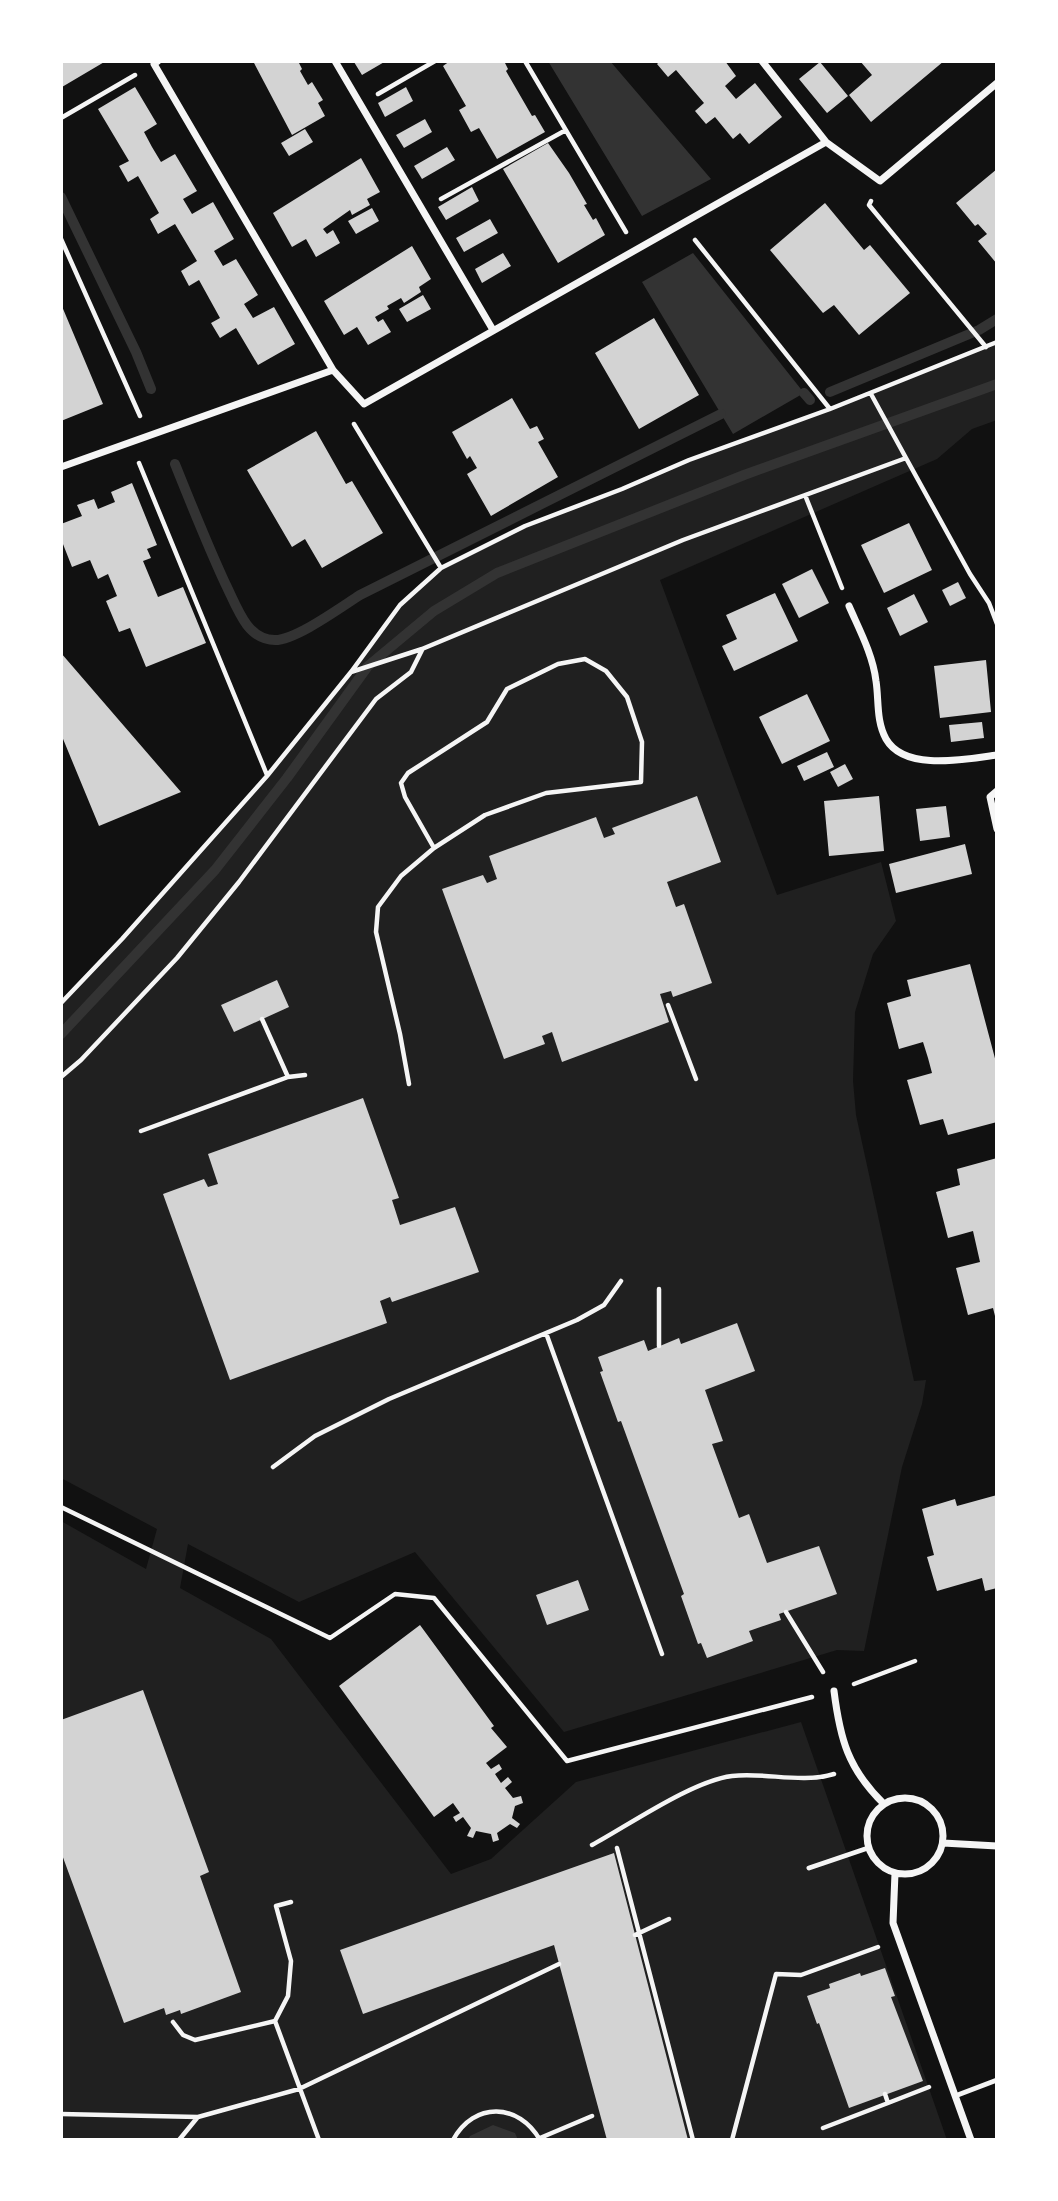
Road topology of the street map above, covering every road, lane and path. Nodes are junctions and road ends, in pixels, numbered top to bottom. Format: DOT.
graph roads {
  1 [pos="335,61"];
  2 [pos="435,61"];
  3 [pos="525,61"];
  4 [pos="762,61"];
  5 [pos="156,62"];
  6 [pos="997,83"];
  7 [pos="360,104"];
  8 [pos="61,118"];
  9 [pos="566,130"];
  10 [pos="826,142"];
  11 [pos="880,181"];
  12 [pos="423,209"];
  13 [pos="681,222"];
  14 [pos="61,239"];
  15 [pos="636,248"];
  16 [pos="493,330"];
  17 [pos="997,342"];
  18 [pos="986,346"];
  19 [pos="333,370"];
  20 [pos="871,394"];
  21 [pos="364,404"];
  22 [pos="830,409"];
  23 [pos="149,436"];
  24 [pos="131,442"];
  25 [pos="906,458"];
  26 [pos="61,467"];
  27 [pos="805,495"];
  28 [pos="440,567"];
  29 [pos="849,606"];
  30 [pos="997,624"];
  31 [pos="422,649"];
  32 [pos="351,672"];
  33 [pos="997,755"];
  34 [pos="267,776"];
  35 [pos="997,791"];
  36 [pos="997,829"];
  37 [pos="434,848"];
  38 [pos="61,1003"];
  39 [pos="668,1005"];
  40 [pos="262,1019"];
  41 [pos="305,1075"];
  42 [pos="61,1077"];
  43 [pos="288,1077"];
  44 [pos="696,1079"];
  45 [pos="409,1084"];
  46 [pos="141,1131"];
  47 [pos="621,1281"];
  48 [pos="659,1289"];
  49 [pos="547,1333"];
  50 [pos="659,1346"];
  51 [pos="273,1467"];
  52 [pos="61,1507"];
  53 [pos="786,1612"];
  54 [pos="662,1654"];
  55 [pos="915,1661"];
  56 [pos="834,1691"];
  57 [pos="855,1767"];
  58 [pos="884,1804"];
  59 [pos="943,1843"];
  60 [pos="592,1845"];
  61 [pos="997,1846"];
  62 [pos="617,1848"];
  63 [pos="868,1849"];
  64 [pos="809,1868"];
  65 [pos="895,1873"];
  66 [pos="292,1902"];
  67 [pos="669,1919"];
  68 [pos="637,1934"];
  69 [pos="898,1940"];
  70 [pos="559,1964"];
  71 [pos="275,2021"];
  72 [pos="173,2022"];
  73 [pos="949,2079"];
  74 [pos="997,2080"];
  75 [pos="299,2089"];
  76 [pos="885,2094"];
  77 [pos="956,2096"];
  78 [pos="888,2102"];
  79 [pos="61,2114"];
  80 [pos="592,2116"];
  81 [pos="198,2117"];
  82 [pos="823,2128"];
  83 [pos="540,2139"];
  84 [pos="179,2140"];
  85 [pos="319,2140"];
  86 [pos="453,2140"];
  87 [pos="693,2140"];
  88 [pos="732,2140"];
  89 [pos="971,2140"];
  1 -- 7 [label="street"];
  2 -- 7 [label="path"];
  3 -- 9 [label="path"];
  4 -- 10 [label="street"];
  5 -- 8 [label="path"];
  5 -- 19 [label="street"];
  6 -- 11 [label="street"];
  7 -- 12 [label="street"];
  9 -- 12 [label="path"];
  9 -- 15 [label="path"];
  10 -- 11 [label="street"];
  10 -- 13 [label="street"];
  11 -- 18 [label="path"];
  12 -- 16 [label="street"];
  13 -- 15 [label="street"];
  13 -- 22 [label="path"];
  14 -- 23 [label="path"];
  15 -- 16 [label="street"];
  16 -- 21 [label="street"];
  17 -- 18 [label="path"];
  18 -- 20 [label="path"];
  19 -- 21 [label="street"];
  19 -- 23 [label="street"];
  20 -- 22 [label="path"];
  20 -- 25 [label="path"];
  21 -- 28 [label="path"];
  22 -- 28 [label="path"];
  23 -- 24 [label="street"];
  24 -- 26 [label="street"];
  24 -- 34 [label="path"];
  25 -- 27 [label="path"];
  25 -- 30 [label="path"];
  27 -- 29 [label="path"];
  27 -- 31 [label="path"];
  28 -- 32 [label="path"];
  29 -- 33 [label="street"];
  31 -- 32 [label="path"];
  31 -- 42 [label="path"];
  32 -- 34 [label="path"];
  34 -- 38 [label="path"];
  35 -- 36 [label="street"];
  37 -- 37 [label="path"];
  37 -- 45 [label="path"];
  39 -- 44 [label="path"];
  40 -- 43 [label="path"];
  41 -- 43 [label="path"];
  43 -- 46 [label="path"];
  47 -- 49 [label="path"];
  48 -- 50 [label="path"];
  49 -- 51 [label="path"];
  49 -- 54 [label="path"];
  52 -- 56 [label="path"];
  53 -- 56 [label="path"];
  55 -- 56 [label="path"];
  56 -- 57 [label="street"];
  57 -- 58 [label="street"];
  57 -- 60 [label="path"];
  58 -- 59 [label="street"];
  58 -- 63 [label="street"];
  59 -- 61 [label="street"];
  59 -- 65 [label="street"];
  62 -- 68 [label="path"];
  63 -- 64 [label="lane"];
  63 -- 65 [label="street"];
  65 -- 69 [label="street"];
  66 -- 71 [label="path"];
  67 -- 68 [label="path"];
  68 -- 87 [label="path"];
  69 -- 73 [label="street"];
  69 -- 88 [label="path"];
  70 -- 75 [label="path"];
  71 -- 72 [label="path"];
  71 -- 75 [label="path"];
  73 -- 77 [label="street"];
  73 -- 78 [label="path"];
  74 -- 77 [label="lane"];
  75 -- 81 [label="path"];
  75 -- 85 [label="path"];
  76 -- 78 [label="path"];
  77 -- 89 [label="street"];
  78 -- 82 [label="path"];
  79 -- 81 [label="path"];
  80 -- 83 [label="path"];
  81 -- 84 [label="path"];
  83 -- 86 [label="path"];
}
